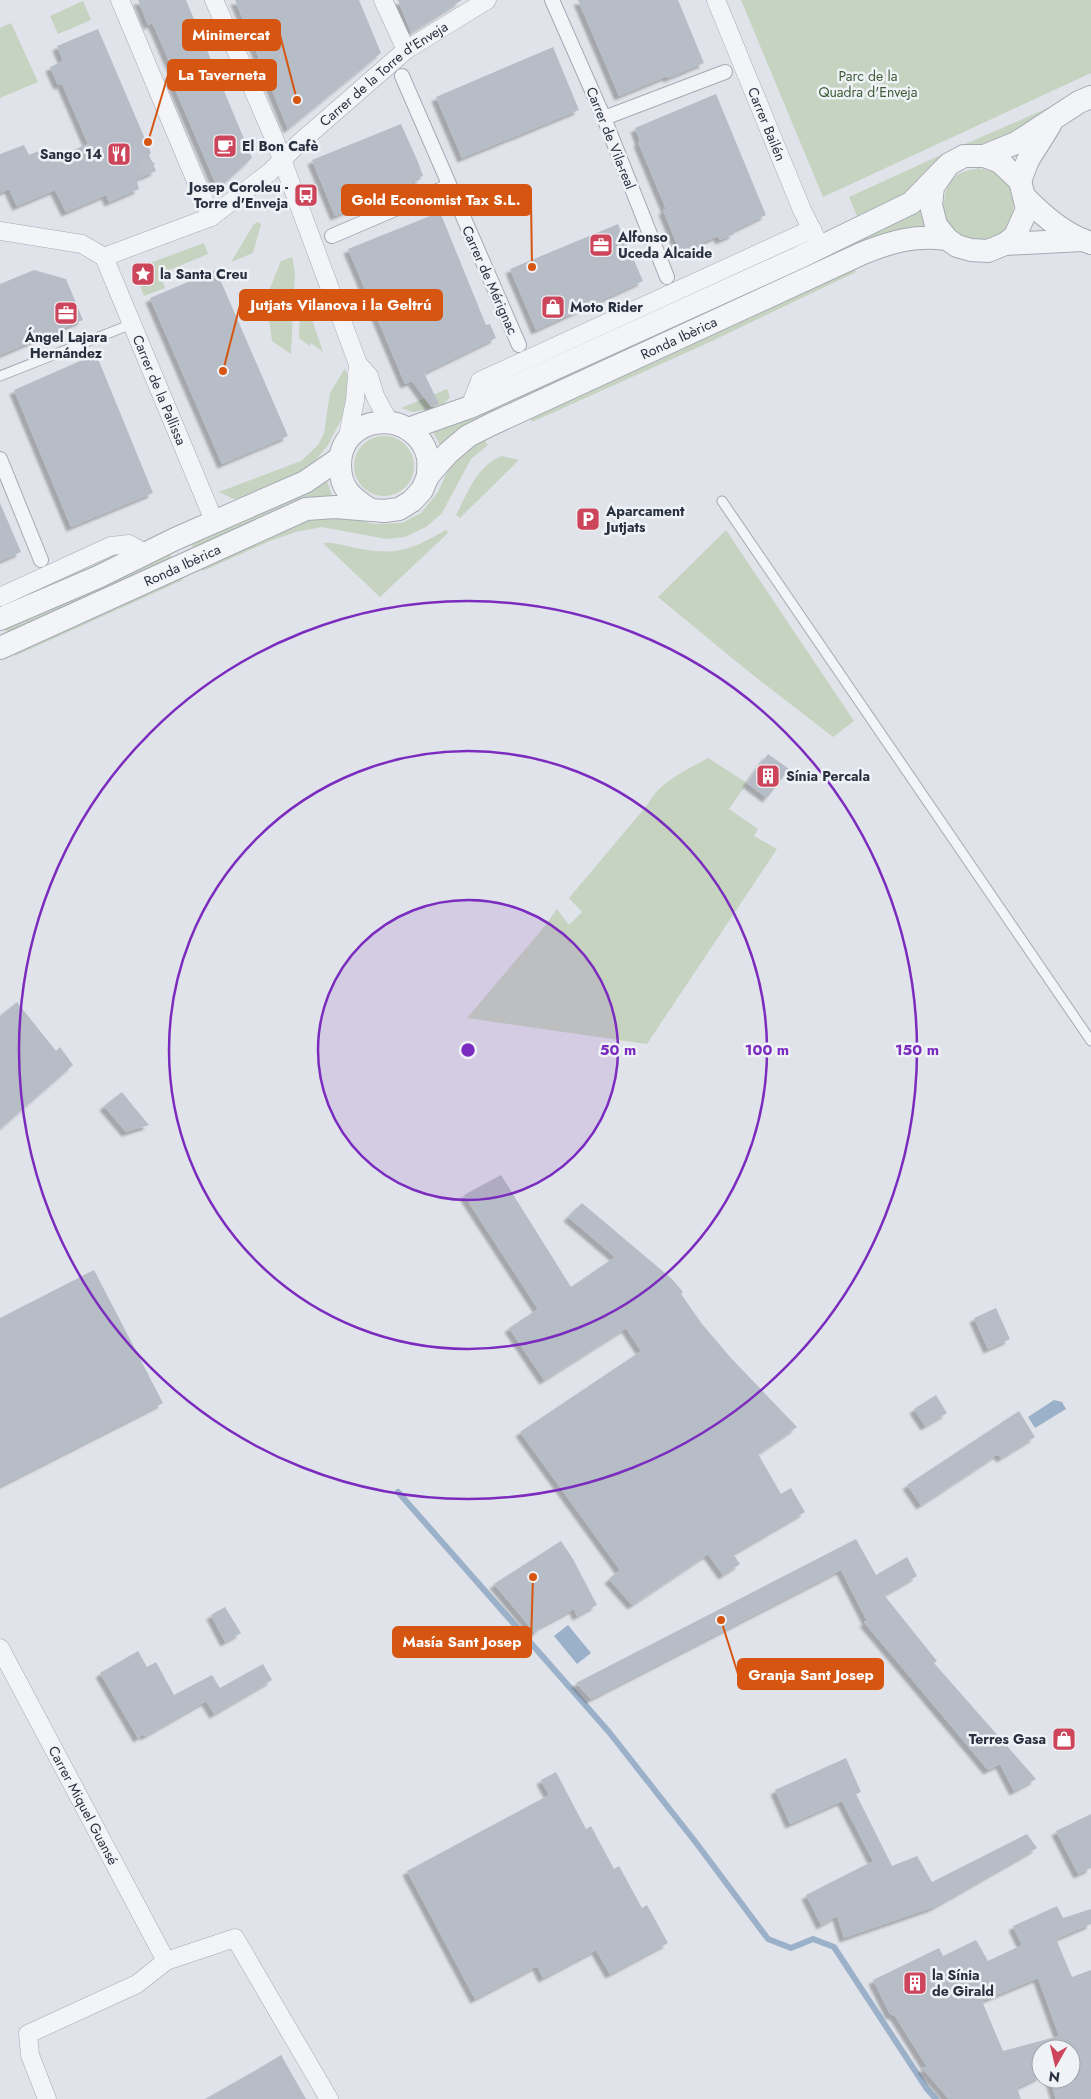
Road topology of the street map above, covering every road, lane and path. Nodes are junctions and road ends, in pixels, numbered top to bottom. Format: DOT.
graph roads {
  1 [pos="120,0"];
  2 [pos="214,0"];
  3 [pos="383,0"];
  4 [pos="487,0"];
  5 [pos="552,0"];
  6 [pos="716,0"];
  7 [pos="406,50"];
  8 [pos="725,72"];
  9 [pos="402,76"];
  10 [pos="1091,97"];
  11 [pos="604,118"];
  12 [pos="1055,118"];
  13 [pos="984,156"];
  14 [pos="282,162"];
  15 [pos="949,164"];
  16 [pos="449,186"];
  17 [pos="1022,188"];
  18 [pos="211,217"];
  19 [pos="0,231"];
  20 [pos="332,236"];
  21 [pos="816,238"];
  22 [pos="947,239"];
  23 [pos="1087,242"];
  24 [pos="1005,244"];
  25 [pos="104,257"];
  26 [pos="667,277"];
  27 [pos="132,324"];
  28 [pos="518,345"];
  29 [pos="358,364"];
  30 [pos="0,376"];
  31 [pos="399,425"];
  32 [pos="344,449"];
  33 [pos="0,459"];
  34 [pos="428,476"];
  35 [pos="722,500"];
  36 [pos="369,509"];
  37 [pos="215,522"];
  38 [pos="145,553"];
  39 [pos="41,560"];
  40 [pos="0,597"];
  41 [pos="0,619"];
  42 [pos="0,648"];
  43 [pos="1091,1041"];
  44 [pos="0,1648"];
  45 [pos="166,1960"];
  46 [pos="47,2099"];
  47 [pos="329,2099"];
  1 -- 18 [label="street"];
  2 -- 14 [label="street"];
  3 -- 7 [label="street"];
  4 -- 7 [label="street, Carrer de la Torre d'Enveja"];
  5 -- 11 [label="street, Carrer de Vila-real"];
  6 -- 21 [label="street, Carrer Bailén"];
  7 -- 14 [label="street, Carrer de la Torre d'Enveja"];
  8 -- 11 [label="street"];
  9 -- 16 [label="street, Carrer de Mérignac"];
  10 -- 12 [label="street, Ronda Ibèrica"];
  11 -- 26 [label="street, Carrer de Vila-real"];
  12 -- 13 [label="street, Ronda Ibèrica"];
  12 -- 17 [label="street, Ronda Ibèrica"];
  13 -- 15 [label="street, Ronda Ibèrica"];
  13 -- 17 [label="street"];
  14 -- 18 [label="street, Carrer de la Torre d'Enveja"];
  14 -- 29 [label="street"];
  15 -- 21 [label="street, Ronda Ibèrica"];
  15 -- 22 [label="street"];
  16 -- 20 [label="street"];
  16 -- 28 [label="street, Carrer de Mérignac"];
  17 -- 23 [label="street"];
  17 -- 24 [label="street, Ronda Ibèrica"];
  18 -- 25 [label="street, Carrer de la Torre d'Enveja"];
  19 -- 25 [label="street"];
  21 -- 31 [label="street, Ronda Ibèrica"];
  22 -- 24 [label="street, Ronda Ibèrica"];
  22 -- 34 [label="street, Ronda Ibèrica"];
  23 -- 24 [label="street"];
  25 -- 27 [label="street, Carrer de la Pallissa"];
  27 -- 30 [label="lane"];
  27 -- 37 [label="street, Carrer de la Pallissa"];
  29 -- 31 [label="street"];
  29 -- 32 [label="street"];
  31 -- 32 [label="street, Ronda Ibèrica"];
  31 -- 34 [label="street"];
  32 -- 36 [label="street"];
  32 -- 37 [label="street, Ronda Ibèrica"];
  33 -- 39 [label="street"];
  34 -- 36 [label="street, Ronda Ibèrica"];
  35 -- 43 [label="lane"];
  36 -- 42 [label="street, Ronda Ibèrica"];
  37 -- 38 [label="street, Ronda Ibèrica"];
  38 -- 40 [label="street, Ronda Ibèrica"];
  38 -- 41 [label="street, Ronda Ibèrica"];
  44 -- 45 [label="street, Carrer Miquel Guansé"];
  45 -- 46 [label="street"];
  45 -- 47 [label="street"];
}
